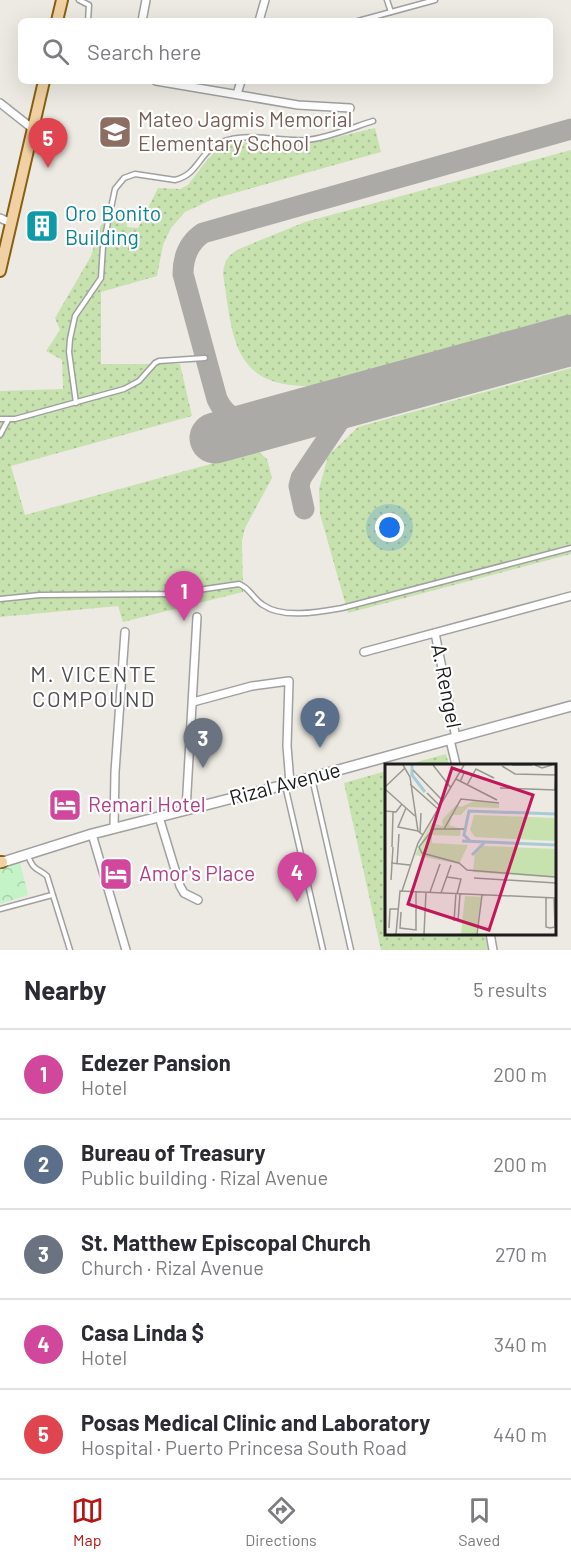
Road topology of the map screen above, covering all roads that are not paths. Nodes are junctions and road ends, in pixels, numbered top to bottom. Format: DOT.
graph roads {
  1 [pos="62,0"];
  2 [pos="79,0"];
  3 [pos="146,0"];
  4 [pos="265,0"];
  5 [pos="387,0"];
  6 [pos="435,0"];
  7 [pos="391,12"];
  8 [pos="58,18"];
  9 [pos="88,18"];
  10 [pos="143,18"];
  11 [pos="260,18"];
  12 [pos="369,18"];
  13 [pos="43,84"];
  14 [pos="175,84"];
  15 [pos="240,84"];
  16 [pos="237,94"];
  17 [pos="0,103"];
  18 [pos="350,108"];
  19 [pos="373,122"];
  20 [pos="33,129"];
  21 [pos="0,218"];
  22 [pos="11,223"];
  23 [pos="0,266"];
  24 [pos="205,358"];
  25 [pos="76,403"];
  26 [pos="0,419"];
  27 [pos="8,420"];
  28 [pos="0,435"];
  29 [pos="571,548"];
  30 [pos="571,596"];
  31 [pos="0,599"];
  32 [pos="197,617"];
  33 [pos="125,633"];
  34 [pos="435,633"];
  35 [pos="364,652"];
  36 [pos="193,702"];
  37 [pos="571,706"];
  38 [pos="453,739"];
  39 [pos="456,764"];
  40 [pos="312,777"];
  41 [pos="287,784"];
  42 [pos="186,810"];
  43 [pos="159,817"];
  44 [pos="114,828"];
  45 [pos="92,834"];
  46 [pos="28,855"];
  47 [pos="1,862"];
  48 [pos="52,895"];
  49 [pos="198,900"];
  50 [pos="0,909"];
  51 [pos="490,935"];
  52 [pos="70,950"];
  53 [pos="126,950"];
  54 [pos="323,950"];
  55 [pos="351,950"];
  56 [pos="493,950"];
  1 -- 8 [label="main road"];
  2 -- 9 [label="lane"];
  3 -- 10 [label="street"];
  4 -- 11 [label="street"];
  5 -- 7 [label="lane"];
  6 -- 7 [label="lane"];
  7 -- 12 [label="lane"];
  13 -- 20 [label="main road"];
  14 -- 16 [label="street"];
  15 -- 16 [label="street"];
  16 -- 18 [label="street"];
  17 -- 20 [label="street"];
  19 -- 25 [label="lane"];
  20 -- 22 [label="main road"];
  21 -- 22 [label="street"];
  22 -- 23 [label="main road"];
  24 -- 25 [label="lane"];
  25 -- 27 [label="lane"];
  26 -- 27 [label="lane"];
  27 -- 28 [label="lane"];
  29 -- 31 [label="lane"];
  30 -- 34 [label="street"];
  32 -- 36 [label="street"];
  33 -- 44 [label="street"];
  34 -- 35 [label="street"];
  34 -- 38 [label="street, A. Rengel"];
  36 -- 41 [label="street"];
  36 -- 42 [label="street"];
  37 -- 38 [label="street, Rizal Avenue"];
  38 -- 39 [label="street, A. Rengel"];
  38 -- 40 [label="street, Rizal Avenue"];
  40 -- 41 [label="street, Rizal Avenue"];
  40 -- 55 [label="lane"];
  41 -- 42 [label="street, Rizal Avenue"];
  41 -- 54 [label="lane"];
  42 -- 43 [label="street, Rizal Avenue"];
  43 -- 44 [label="street, Rizal Avenue"];
  43 -- 49 [label="street"];
  44 -- 45 [label="street, Rizal Avenue"];
  45 -- 46 [label="street, Rizal Avenue"];
  45 -- 53 [label="street"];
  46 -- 47 [label="street, Rizal Avenue"];
  46 -- 48 [label="lane"];
  48 -- 50 [label="lane"];
  48 -- 52 [label="lane"];
  51 -- 56 [label="street"];
}
